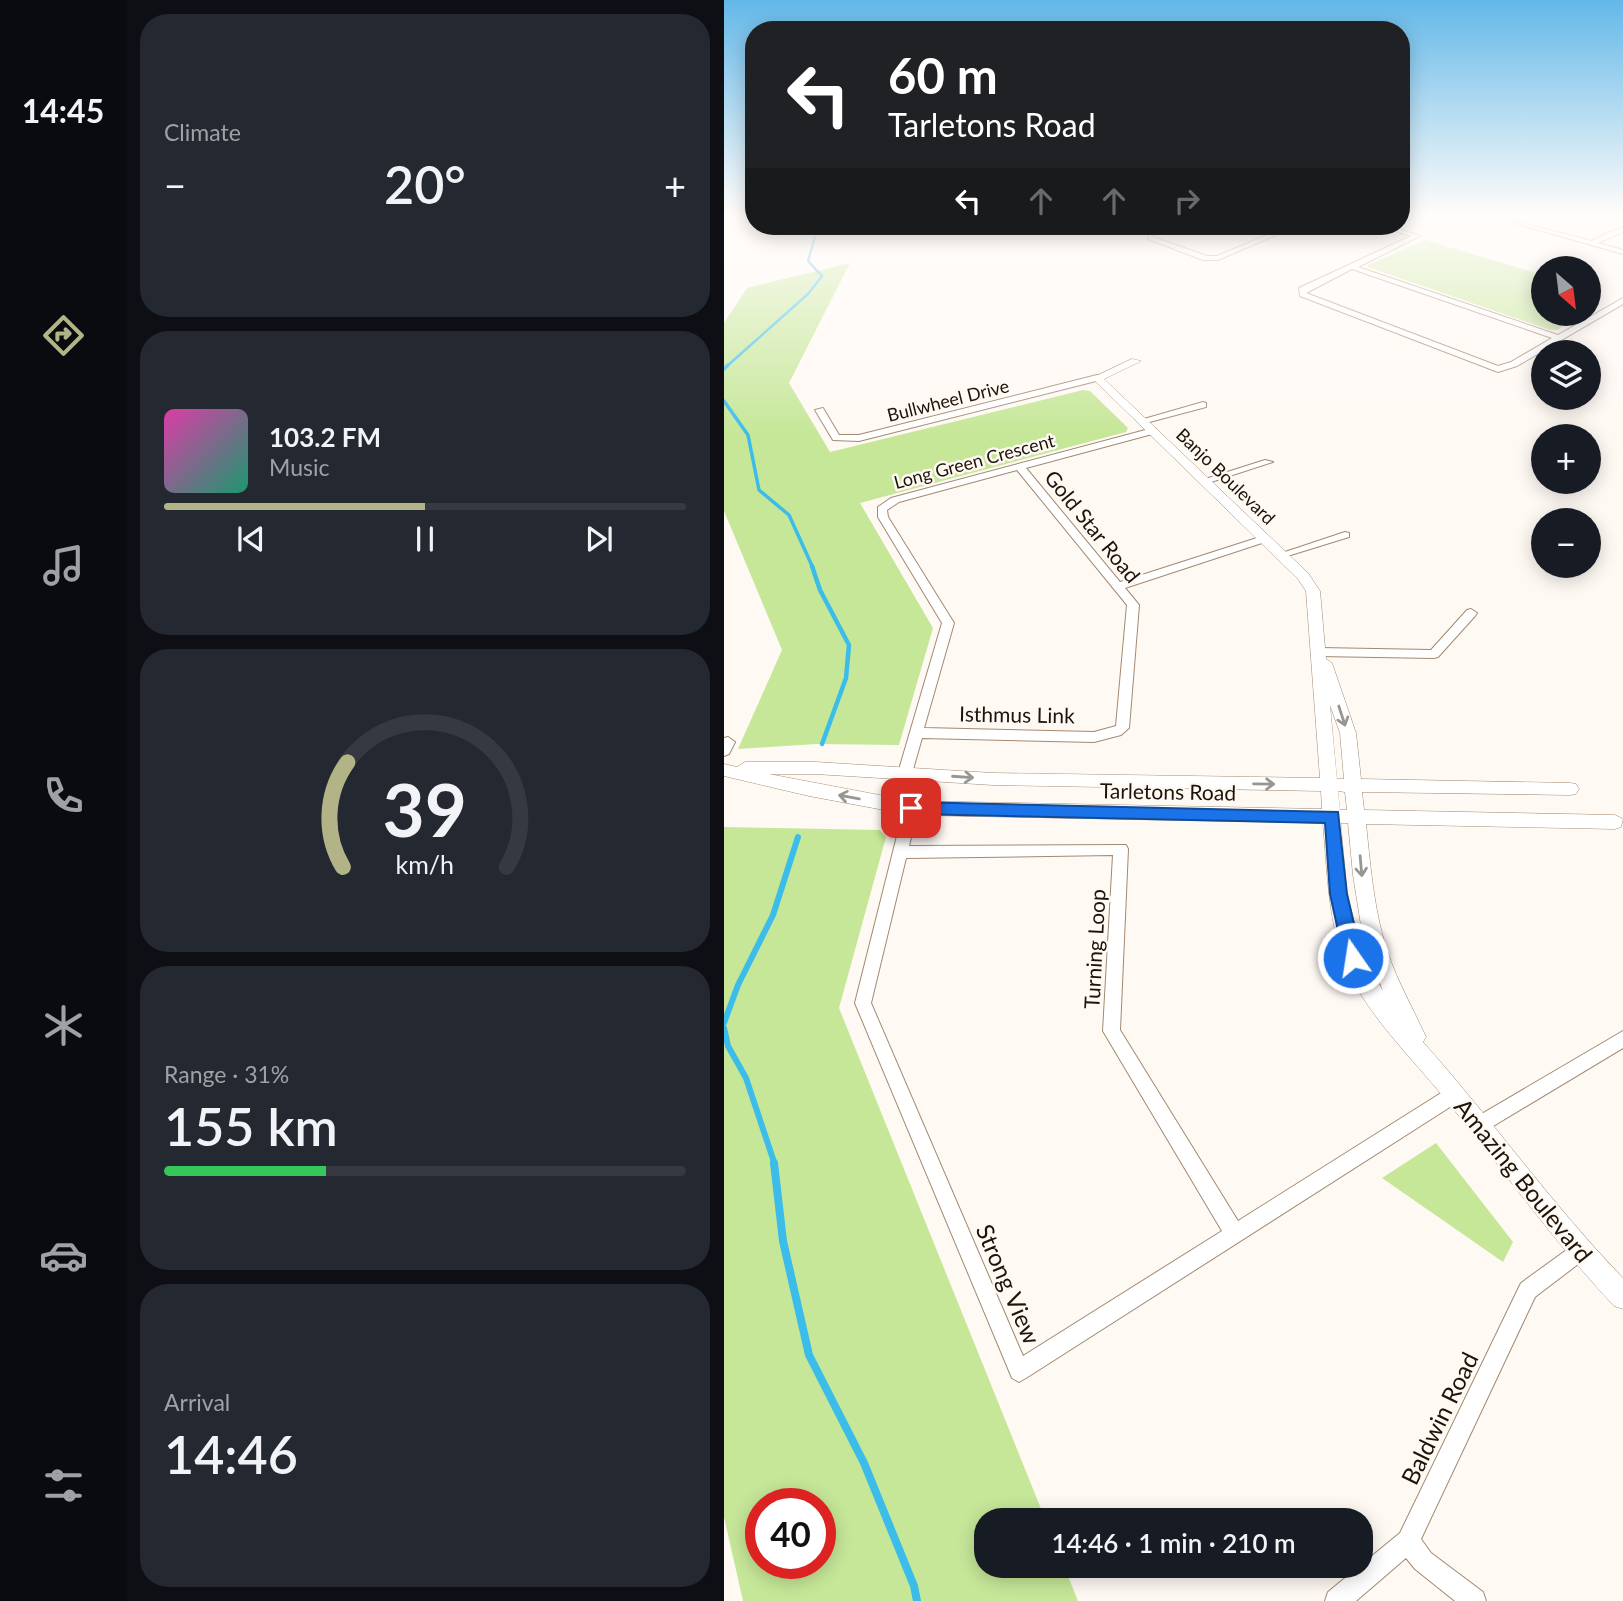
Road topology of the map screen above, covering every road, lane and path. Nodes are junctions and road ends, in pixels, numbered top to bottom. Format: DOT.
graph roads {
  1 [pos="1311,286"];
  2 [pos="1407,286"];
  3 [pos="1622,300"];
  4 [pos="1559,338"];
  5 [pos="1136,361"];
  6 [pos="1097,377"];
  7 [pos="1203,405"];
  8 [pos="820,410"];
  9 [pos="1142,421"];
  10 [pos="1153,431"];
  11 [pos="1268,462"];
  12 [pos="1020,467"];
  13 [pos="1204,481"];
  14 [pos="1345,535"];
  15 [pos="1264,539"];
  16 [pos="1282,555"];
  17 [pos="1118,586"];
  18 [pos="1471,613"];
  19 [pos="1319,652"];
  20 [pos="1115,732"];
  21 [pos="918,733"];
  22 [pos="724,769"];
  23 [pos="905,773"];
  24 [pos="1570,789"];
  25 [pos="1332,800"];
  26 [pos="1356,800"];
  27 [pos="911,808"];
  28 [pos="1615,822"];
  29 [pos="902,852"];
  30 [pos="1622,1039"];
  31 [pos="1428,1061"];
  32 [pos="1455,1094"];
  33 [pos="1479,1125"];
  34 [pos="1235,1234"];
  35 [pos="1579,1251"];
  36 [pos="1622,1297"];
  37 [pos="1408,1541"];
  38 [pos="1337,1601"];
  39 [pos="1474,1601"];
  1 -- 4 [label="street"];
  2 -- 4 [label="street"];
  3 -- 4 [label="street"];
  5 -- 6 [label="street"];
  6 -- 8 [label="street, Bullwheel Drive"];
  6 -- 9 [label="street, Banjo Boulevard"];
  7 -- 9 [label="street"];
  9 -- 10 [label="street, Banjo Boulevard"];
  10 -- 12 [label="street, Long Green Crescent"];
  10 -- 13 [label="street, Banjo Boulevard"];
  11 -- 13 [label="street"];
  12 -- 17 [label="street, Gold Star Road"];
  12 -- 21 [label="street, Long Green Crescent"];
  13 -- 15 [label="street, Banjo Boulevard"];
  14 -- 16 [label="street"];
  15 -- 16 [label="street, Banjo Boulevard"];
  15 -- 17 [label="street"];
  16 -- 19 [label="street, Banjo Boulevard"];
  17 -- 20 [label="street, Gold Star Road"];
  18 -- 19 [label="street"];
  19 -- 25 [label="street, Banjo Boulevard"];
  19 -- 26 [label="street, Banjo Boulevard, one-way"];
  20 -- 21 [label="street, Isthmus Link"];
  21 -- 23 [label="street, Long Green Crescent"];
  22 -- 23 [label="street, Tarletons Road"];
  27 -- 22 [label="street, Tarletons Road, one-way"];
  23 -- 25 [label="street, Tarletons Road, one-way"];
  24 -- 26 [label="street, Tarletons Road"];
  25 -- 26 [label="street, Tarletons Road"];
  25 -- 26 [label="street, Tarletons Road"];
  25 -- 27 [label="street, Tarletons Road"];
  25 -- 31 [label="street, Amazing Boulevard"];
  26 -- 28 [label="street, Tarletons Road"];
  26 -- 31 [label="street, Amazing Boulevard, one-way"];
  27 -- 29 [label="street, Strong View"];
  29 -- 34 [label="street, Turning Loop"];
  29 -- 34 [label="street, Strong View"];
  30 -- 33 [label="street"];
  31 -- 32 [label="street, Amazing Boulevard"];
  32 -- 33 [label="street, Amazing Boulevard"];
  32 -- 34 [label="street, Strong View"];
  33 -- 35 [label="street, Amazing Boulevard"];
  35 -- 36 [label="street, Amazing Boulevard"];
  35 -- 37 [label="street, Baldwin Road"];
  37 -- 38 [label="street, Baldwin Road"];
  37 -- 39 [label="street"];
}
